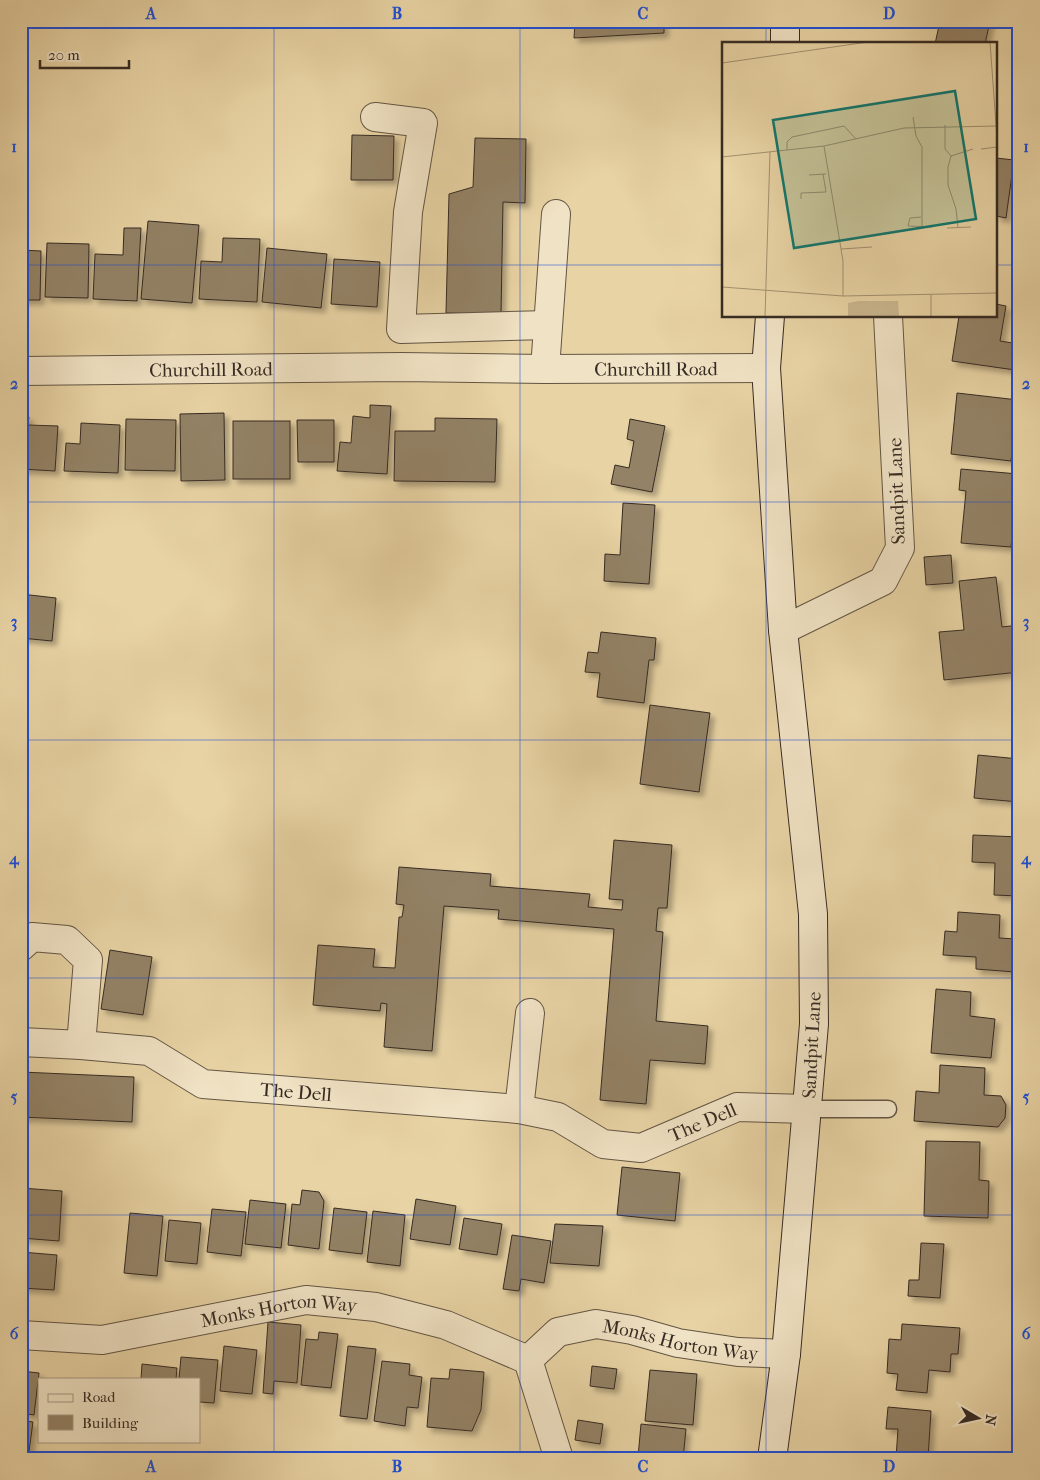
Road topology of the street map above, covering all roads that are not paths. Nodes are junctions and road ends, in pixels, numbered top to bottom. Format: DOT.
graph roads {
  1 [pos="785,21"];
  2 [pos="785,42"];
  3 [pos="374,118"];
  4 [pos="556,214"];
  5 [pos="770,318"];
  6 [pos="888,318"];
  7 [pos="548,325"];
  8 [pos="401,329"];
  9 [pos="401,368"];
  10 [pos="766,368"];
  11 [pos="545,369"];
  12 [pos="21,371"];
  13 [pos="784,630"];
  14 [pos="21,947"];
  15 [pos="530,1013"];
  16 [pos="21,1042"];
  17 [pos="81,1045"];
  18 [pos="807,1109"];
  19 [pos="520,1110"];
  20 [pos="888,1110"];
  21 [pos="21,1336"];
  22 [pos="786,1354"];
  23 [pos="528,1360"];
  24 [pos="558,1459"];
  25 [pos="772,1459"];
  1 -- 2 [label="street"];
  3 -- 8 [label="street"];
  4 -- 7 [label="street"];
  5 -- 10 [label="street, Sandpit Lane"];
  6 -- 13 [label="street, Sandpit Lane"];
  7 -- 8 [label="street"];
  7 -- 11 [label="street"];
  8 -- 9 [label="street"];
  9 -- 11 [label="street, Churchill Road"];
  9 -- 12 [label="street, Churchill Road"];
  10 -- 11 [label="street, Churchill Road"];
  10 -- 13 [label="street, Sandpit Lane"];
  13 -- 18 [label="street, Sandpit Lane"];
  14 -- 17 [label="street"];
  15 -- 19 [label="street"];
  16 -- 17 [label="street, The Dell"];
  17 -- 19 [label="street, The Dell"];
  18 -- 19 [label="street, The Dell"];
  18 -- 20 [label="lane"];
  18 -- 22 [label="street, Sandpit Lane"];
  21 -- 23 [label="street, Monks Horton Way"];
  22 -- 23 [label="street, Monks Horton Way"];
  22 -- 25 [label="street, Sandpit Lane"];
  23 -- 24 [label="street"];
}
